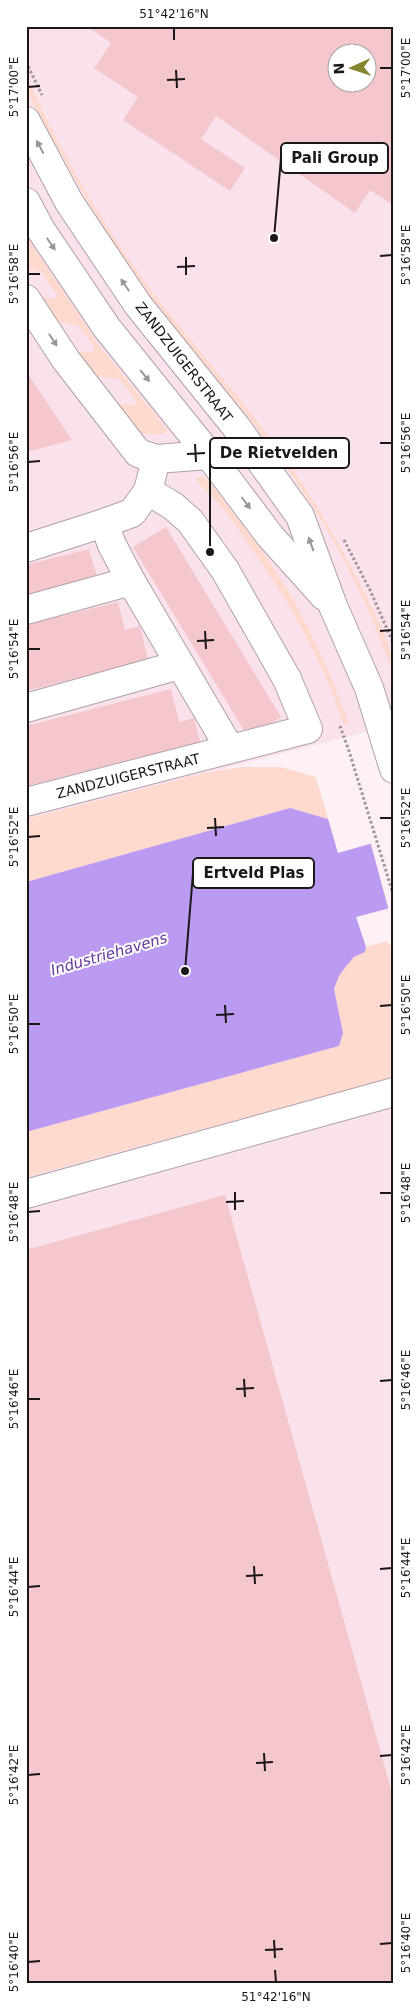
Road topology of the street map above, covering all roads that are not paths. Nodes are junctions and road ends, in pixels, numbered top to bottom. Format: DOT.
graph roads {
  1 [pos="26,121"];
  2 [pos="26,202"];
  3 [pos="26,299"];
  4 [pos="209,454"];
  5 [pos="156,459"];
  6 [pos="148,491"];
  7 [pos="104,523"];
  8 [pos="26,548"];
  9 [pos="130,582"];
  10 [pos="333,606"];
  11 [pos="26,610"];
  12 [pos="180,665"];
  13 [pos="26,708"];
  14 [pos="230,749"];
  15 [pos="394,769"];
  16 [pos="26,802"];
  17 [pos="394,1092"];
  18 [pos="26,1194"];
  10 -- 1 [label="main road, ZANDZUIGERSTRAAT, one-way"];
  2 -- 4 [label="main road, ZANDZUIGERSTRAAT, one-way"];
  3 -- 5 [label="main road, one-way"];
  4 -- 5 [label="main road"];
  4 -- 10 [label="main road, ZANDZUIGERSTRAAT, one-way"];
  5 -- 6 [label="main road"];
  6 -- 7 [label="main road"];
  6 -- 14 [label="main road, ZANDZUIGERSTRAAT"];
  7 -- 8 [label="main road"];
  7 -- 9 [label="main road"];
  9 -- 11 [label="main road"];
  9 -- 12 [label="main road"];
  10 -- 15 [label="main road, ZANDZUIGERSTRAAT"];
  12 -- 13 [label="main road"];
  12 -- 14 [label="main road"];
  14 -- 16 [label="main road, ZANDZUIGERSTRAAT"];
  17 -- 18 [label="main road"];
}
